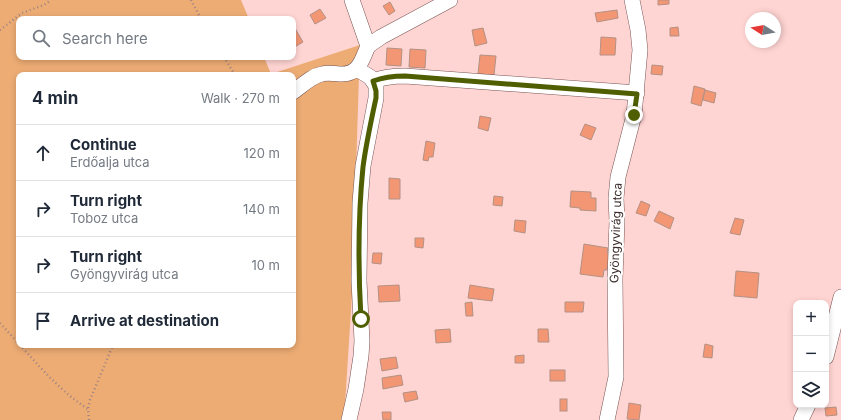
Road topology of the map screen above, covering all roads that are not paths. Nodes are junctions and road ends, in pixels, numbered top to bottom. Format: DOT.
graph roads {
  1 [pos="352,0"];
  2 [pos="450,0"];
  3 [pos="632,0"];
  4 [pos="368,46"];
  5 [pos="357,69"];
  6 [pos="373,81"];
  7 [pos="296,90"];
  8 [pos="637,94"];
  9 [pos="841,297"];
  10 [pos="829,345"];
  11 [pos="807,408"];
  12 [pos="349,420"];
  13 [pos="607,420"];
  14 [pos="801,420"];
  1 -- 4 [label="street"];
  2 -- 4 [label="street"];
  3 -- 8 [label="street, Gyöngyvirág utca"];
  4 -- 5 [label="street"];
  5 -- 6 [label="street"];
  5 -- 7 [label="street"];
  6 -- 8 [label="street"];
  6 -- 12 [label="street"];
  8 -- 13 [label="street, Gyöngyvirág utca"];
  9 -- 10 [label="street"];
  11 -- 14 [label="street"];
}
